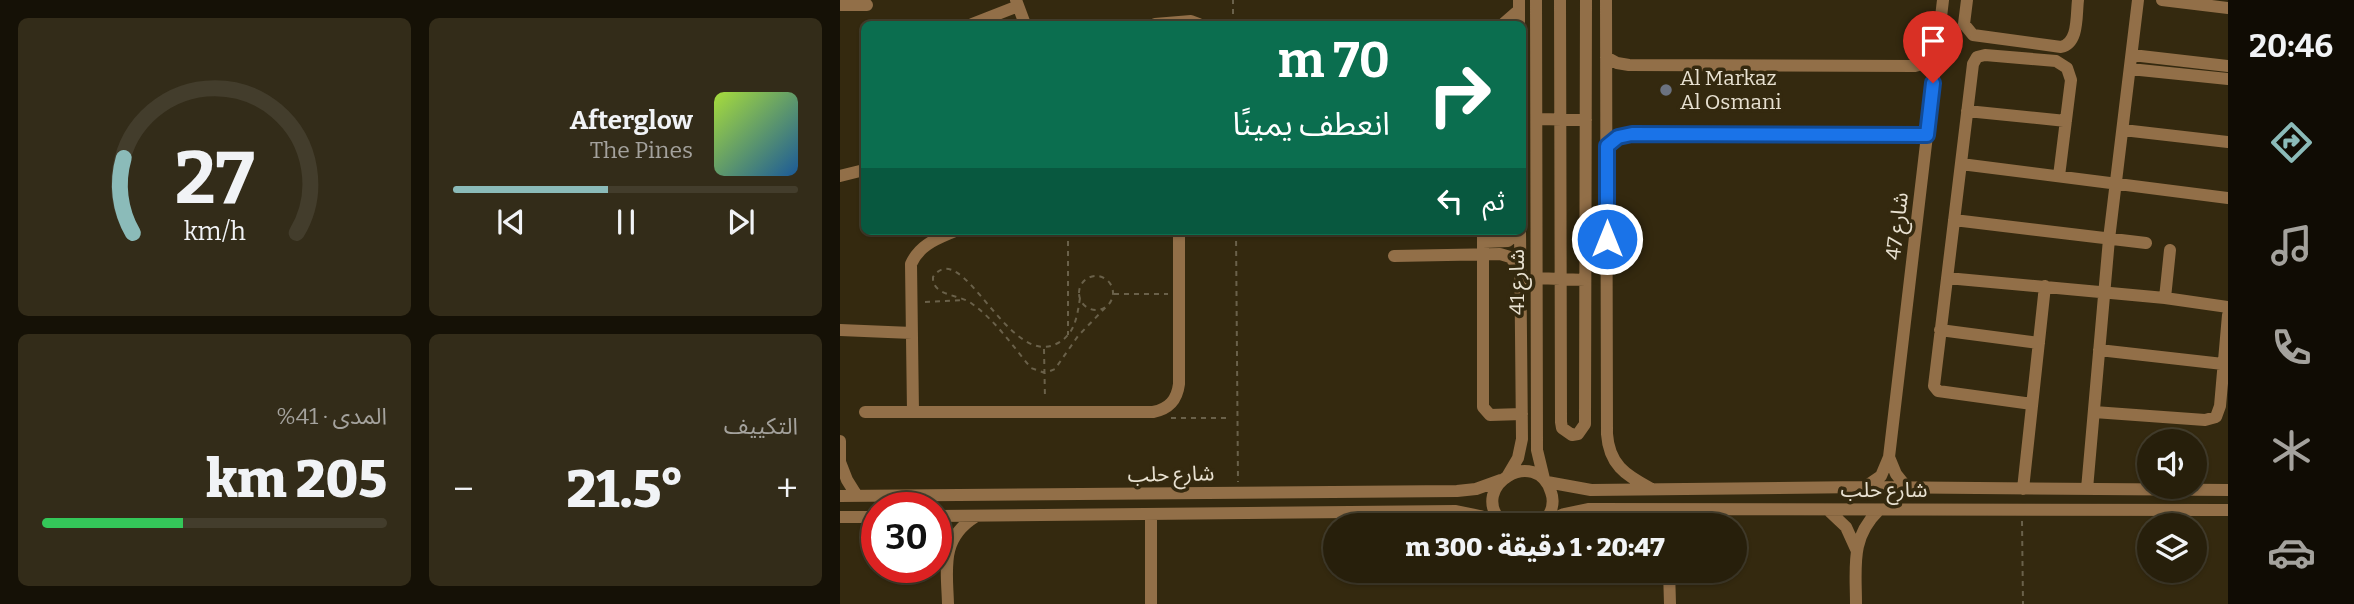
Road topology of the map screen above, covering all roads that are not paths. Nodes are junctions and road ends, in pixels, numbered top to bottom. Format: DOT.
graph roads {
  1 [pos="1536,0"];
  2 [pos="1560,0"];
  3 [pos="1586,0"];
  4 [pos="1606,0"];
  5 [pos="1943,0"];
  6 [pos="1967,0"];
  7 [pos="2078,0"];
  8 [pos="2138,0"];
  9 [pos="2162,0"];
  10 [pos="1017,3"];
  11 [pos="840,5"];
  12 [pos="867,5"];
  13 [pos="1519,5"];
  14 [pos="2228,8"];
  15 [pos="978,21"];
  16 [pos="1024,21"];
  17 [pos="1506,21"];
  18 [pos="2132,55"];
  19 [pos="1606,57"];
  20 [pos="1937,57"];
  21 [pos="2228,66"];
  22 [pos="2130,69"];
  23 [pos="2228,79"];
  24 [pos="1967,111"];
  25 [pos="1536,119"];
  26 [pos="1560,120"];
  27 [pos="1586,120"];
  28 [pos="2066,121"];
  29 [pos="2123,130"];
  30 [pos="1927,135"];
  31 [pos="2228,142"];
  32 [pos="1607,146"];
  33 [pos="1961,164"];
  34 [pos="861,171"];
  35 [pos="840,176"];
  36 [pos="2059,176"];
  37 [pos="2117,183"];
  38 [pos="2228,198"];
  39 [pos="1608,207"];
  40 [pos="1586,209"];
  41 [pos="1954,220"];
  42 [pos="946,235"];
  43 [pos="1179,235"];
  44 [pos="1515,235"];
  45 [pos="1520,235"];
  46 [pos="2109,239"];
  47 [pos="1483,242"];
  48 [pos="2146,243"];
  49 [pos="2170,250"];
  50 [pos="1394,256"];
  51 [pos="1521,270"];
  52 [pos="1536,278"];
  53 [pos="1947,278"];
  54 [pos="1560,279"];
  55 [pos="1585,280"];
  56 [pos="2045,286"];
  57 [pos="2105,292"];
  58 [pos="2165,298"];
  59 [pos="2228,307"];
  60 [pos="2228,314"];
  61 [pos="840,330"];
  62 [pos="1940,330"];
  63 [pos="912,333"];
  64 [pos="2039,343"];
  65 [pos="2099,350"];
  66 [pos="2223,364"];
  67 [pos="2032,404"];
  68 [pos="864,412"];
  69 [pos="914,412"];
  70 [pos="2094,412"];
  71 [pos="1521,414"];
  72 [pos="840,441"];
  73 [pos="1889,457"];
  74 [pos="840,463"];
  75 [pos="1505,477"];
  76 [pos="1545,481"];
  77 [pos="1864,487"];
  78 [pos="1908,488"];
  79 [pos="2023,489"];
  80 [pos="2087,489"];
  81 [pos="1653,490"];
  82 [pos="2228,490"];
  83 [pos="840,496"];
  84 [pos="858,496"];
  85 [pos="1640,509"];
  86 [pos="1695,510"];
  87 [pos="1828,510"];
  88 [pos="1879,510"];
  89 [pos="2228,510"];
  90 [pos="1462,513"];
  91 [pos="1495,513"];
  92 [pos="1550,513"];
  93 [pos="1571,513"];
  94 [pos="1644,513"];
  95 [pos="1692,513"];
  96 [pos="1151,514"];
  97 [pos="952,516"];
  98 [pos="976,516"];
  99 [pos="840,517"];
  100 [pos="861,517"];
  101 [pos="952,544"];
  102 [pos="1856,550"];
  103 [pos="948,583"];
  104 [pos="1669,583"];
  105 [pos="948,604"];
  106 [pos="1151,604"];
  107 [pos="1670,604"];
  108 [pos="1856,604"];
  1 -- 25 [label="street, شارع 41"];
  2 -- 26 [label="street"];
  3 -- 27 [label="street"];
  4 -- 19 [label="street"];
  5 -- 20 [label="street, شارع 47"];
  6 -- 7 [label="street"];
  8 -- 18 [label="street"];
  9 -- 14 [label="street"];
  10 -- 15 [label="street"];
  10 -- 16 [label="street"];
  11 -- 12 [label="street"];
  13 -- 17 [label="street"];
  18 -- 21 [label="street"];
  18 -- 22 [label="street"];
  19 -- 20 [label="street"];
  19 -- 32 [label="street"];
  20 -- 30 [label="street, شارع 47"];
  22 -- 23 [label="street"];
  22 -- 29 [label="street"];
  24 -- 28 [label="street"];
  24 -- 28 [label="street"];
  24 -- 33 [label="street"];
  25 -- 26 [label="street"];
  25 -- 52 [label="street, شارع 41"];
  26 -- 27 [label="street"];
  26 -- 54 [label="street"];
  27 -- 40 [label="street"];
  28 -- 36 [label="street"];
  29 -- 31 [label="street"];
  29 -- 37 [label="street"];
  30 -- 32 [label="street"];
  30 -- 73 [label="street, شارع 47"];
  32 -- 39 [label="street"];
  33 -- 36 [label="street"];
  33 -- 41 [label="street"];
  34 -- 35 [label="street"];
  36 -- 37 [label="street"];
  37 -- 38 [label="street"];
  37 -- 46 [label="street"];
  39 -- 40 [label="street"];
  39 -- 81 [label="street"];
  40 -- 55 [label="street"];
  41 -- 46 [label="street"];
  41 -- 53 [label="street"];
  42 -- 63 [label="street"];
  43 -- 69 [label="street"];
  44 -- 47 [label="street"];
  45 -- 51 [label="street, شارع 41"];
  46 -- 48 [label="street"];
  46 -- 57 [label="street"];
  47 -- 50 [label="street"];
  47 -- 51 [label="street"];
  47 -- 71 [label="street"];
  49 -- 58 [label="street"];
  51 -- 71 [label="street, شارع 41"];
  52 -- 54 [label="street"];
  52 -- 76 [label="street, شارع 41"];
  53 -- 56 [label="street"];
  53 -- 62 [label="street"];
  54 -- 55 [label="street"];
  54 -- 55 [label="street"];
  56 -- 57 [label="street"];
  56 -- 64 [label="street"];
  57 -- 58 [label="street"];
  57 -- 65 [label="street"];
  58 -- 59 [label="street"];
  60 -- 66 [label="street"];
  61 -- 63 [label="street"];
  62 -- 64 [label="street"];
  62 -- 67 [label="street"];
  63 -- 69 [label="street"];
  64 -- 67 [label="street"];
  65 -- 66 [label="street"];
  65 -- 70 [label="street"];
  66 -- 70 [label="street"];
  67 -- 79 [label="street"];
  68 -- 69 [label="street"];
  70 -- 80 [label="street"];
  71 -- 75 [label="street, شارع 41"];
  72 -- 74 [label="street"];
  73 -- 77 [label="street"];
  73 -- 78 [label="street"];
  74 -- 84 [label="street"];
  75 -- 76 [label="street, شارع حلب"];
  75 -- 84 [label="street, شارع حلب"];
  75 -- 91 [label="street, شارع 41"];
  76 -- 81 [label="street, شارع حلب"];
  76 -- 92 [label="street, شارع 41"];
  77 -- 78 [label="street, شارع حلب"];
  77 -- 81 [label="street, شارع حلب"];
  78 -- 79 [label="street, شارع حلب"];
  79 -- 80 [label="street, شارع حلب"];
  80 -- 82 [label="street, شارع حلب"];
  83 -- 84 [label="street, شارع حلب"];
  85 -- 86 [label="street, شارع حلب"];
  85 -- 93 [label="street, شارع حلب"];
  85 -- 94 [label="street"];
  86 -- 87 [label="street, شارع حلب"];
  86 -- 95 [label="street"];
  87 -- 88 [label="street, شارع حلب"];
  87 -- 102 [label="street"];
  88 -- 89 [label="street, شارع حلب"];
  88 -- 102 [label="street"];
  90 -- 96 [label="street, شارع حلب"];
  96 -- 98 [label="street, شارع حلب"];
  96 -- 106 [label="street"];
  97 -- 98 [label="street, شارع حلب"];
  98 -- 101 [label="street"];
  99 -- 100 [label="street"];
  102 -- 108 [label="street"];
  103 -- 105 [label="street"];
  104 -- 107 [label="street"];
}
